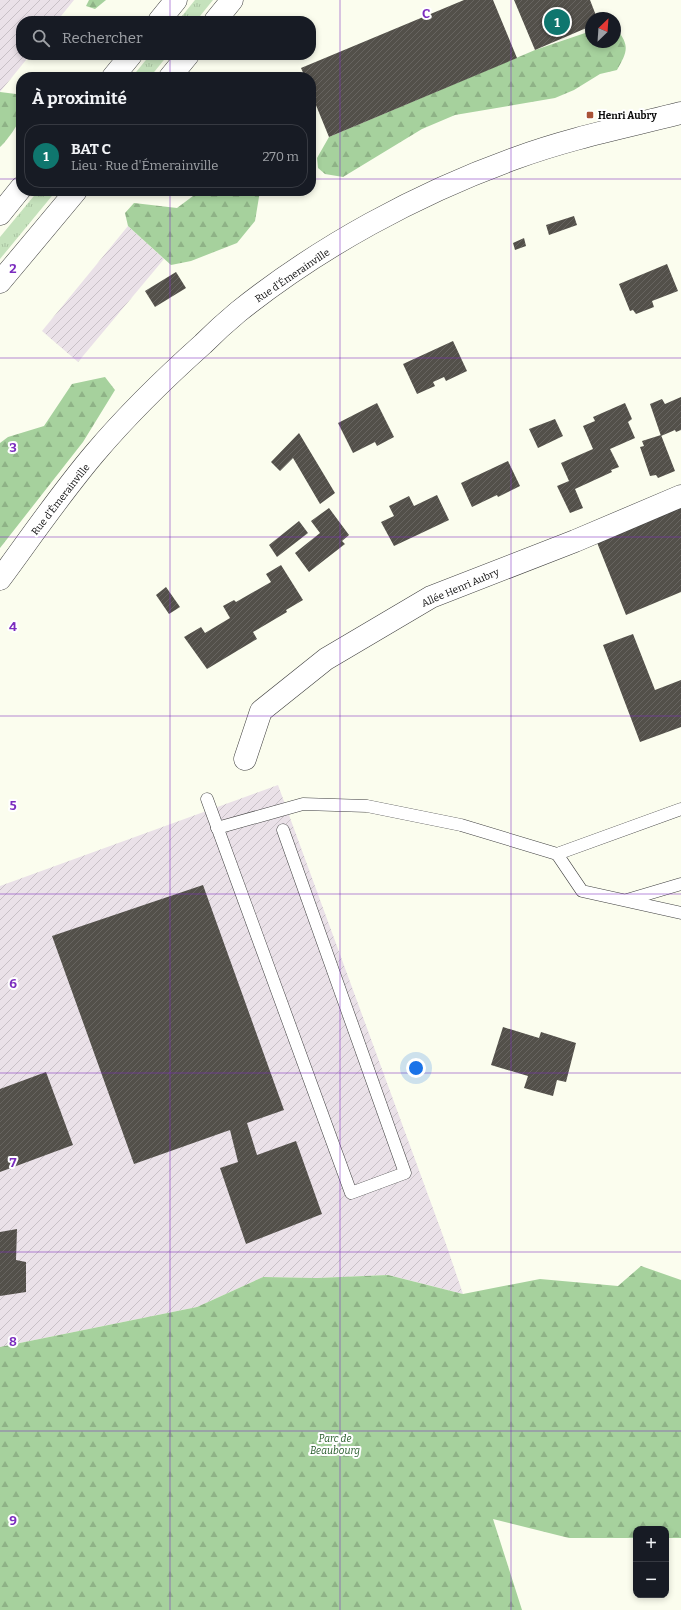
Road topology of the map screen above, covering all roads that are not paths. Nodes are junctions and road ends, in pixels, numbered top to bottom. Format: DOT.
graph roads {
  1 [pos="176,0"];
  2 [pos="232,0"];
  3 [pos="163,16"];
  4 [pos="219,16"];
  5 [pos="127,60"];
  6 [pos="184,60"];
  7 [pos="117,72"];
  8 [pos="174,72"];
  9 [pos="681,113"];
  10 [pos="16,194"];
  11 [pos="72,196"];
  12 [pos="0,214"];
  13 [pos="0,282"];
  14 [pos="681,496"];
  15 [pos="0,579"];
  16 [pos="245,759"];
  17 [pos="207,799"];
  18 [pos="681,809"];
  19 [pos="218,828"];
  20 [pos="283,830"];
  21 [pos="557,854"];
  22 [pos="681,884"];
  23 [pos="626,900"];
  24 [pos="681,913"];
  1 -- 3 [label="street"];
  2 -- 4 [label="street"];
  5 -- 7 [label="street"];
  6 -- 8 [label="street"];
  9 -- 15 [label="street, Rue d'Émerainville"];
  10 -- 12 [label="street"];
  11 -- 13 [label="street"];
  14 -- 16 [label="street, Allée Henri Aubry"];
  17 -- 19 [label="lane"];
  18 -- 21 [label="lane"];
  19 -- 20 [label="lane"];
  19 -- 21 [label="lane"];
  21 -- 23 [label="lane"];
  22 -- 23 [label="lane"];
  23 -- 24 [label="lane"];
}
